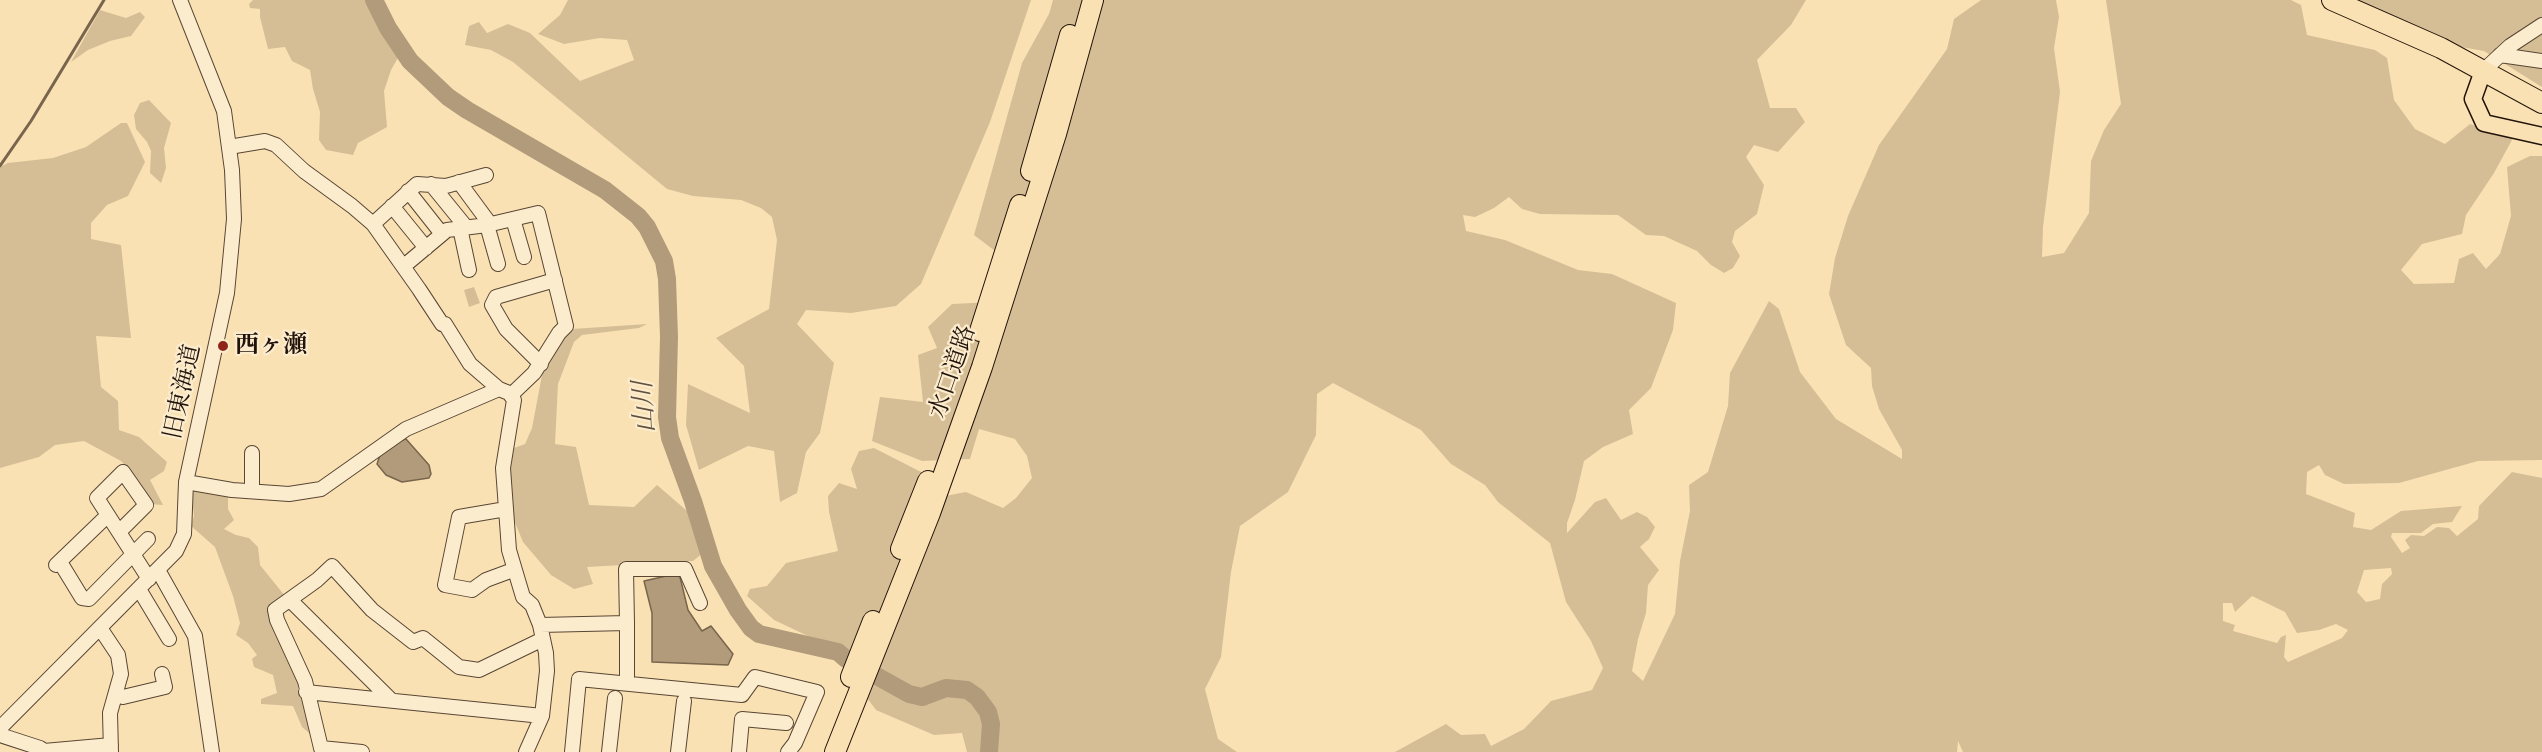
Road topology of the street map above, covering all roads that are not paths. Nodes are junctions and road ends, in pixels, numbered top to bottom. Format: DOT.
graph roads {
  1 [pos="180,0"];
  2 [pos="1079,0"];
  3 [pos="1093,0"];
  4 [pos="2332,0"];
  5 [pos="2542,24"];
  6 [pos="2500,56"];
  7 [pos="2542,61"];
  8 [pos="2482,70"];
  9 [pos="2509,85"];
  10 [pos="2475,93"];
  11 [pos="2542,103"];
  12 [pos="2542,136"];
  13 [pos="229,147"];
  14 [pos="486,175"];
  15 [pos="459,182"];
  16 [pos="431,184"];
  17 [pos="408,191"];
  18 [pos="392,206"];
  19 [pos="513,219"];
  20 [pos="373,224"];
  21 [pos="489,225"];
  22 [pos="463,228"];
  23 [pos="442,234"];
  24 [pos="426,248"];
  25 [pos="524,257"];
  26 [pos="498,264"];
  27 [pos="404,266"];
  28 [pos="469,270"];
  29 [pos="555,280"];
  30 [pos="541,364"];
  31 [pos="505,392"];
  32 [pos="252,453"];
  33 [pos="186,482"];
  34 [pos="252,491"];
  35 [pos="506,509"];
  36 [pos="108,515"];
  37 [pos="120,531"];
  38 [pos="148,539"];
  39 [pos="133,554"];
  40 [pos="513,570"];
  41 [pos="149,579"];
  42 [pos="290,600"];
  43 [pos="700,603"];
  44 [pos="627,623"];
  45 [pos="100,628"];
  46 [pos="541,632"];
  47 [pos="169,639"];
  48 [pos="870,648"];
  49 [pos="162,674"];
  50 [pos="627,682"];
  51 [pos="854,689"];
  52 [pos="306,692"];
  53 [pos="115,695"];
  54 [pos="615,698"];
  55 [pos="390,699"];
  56 [pos="684,701"];
  57 [pos="542,716"];
  58 [pos="786,723"];
  59 [pos="0,728"];
  60 [pos="0,735"];
  61 [pos="111,749"];
  62 [pos="44,752"];
  63 [pos="212,752"];
  64 [pos="362,752"];
  65 [pos="526,752"];
  66 [pos="572,752"];
  67 [pos="609,752"];
  68 [pos="678,752"];
  69 [pos="739,752"];
  70 [pos="788,752"];
  71 [pos="821,752"];
  72 [pos="835,752"];
  1 -- 13 [label="street, 旧東海道"];
  2 -- 48 [label="highway, 水口道路"];
  3 -- 48 [label="highway, 水口道路"];
  4 -- 8 [label="highway"];
  5 -- 6 [label="street"];
  6 -- 7 [label="street"];
  6 -- 8 [label="street"];
  8 -- 9 [label="highway"];
  8 -- 10 [label="main road"];
  9 -- 10 [label="main road"];
  9 -- 11 [label="highway"];
  10 -- 12 [label="main road"];
  13 -- 20 [label="street"];
  13 -- 33 [label="street, 旧東海道"];
  14 -- 15 [label="street"];
  15 -- 16 [label="street"];
  15 -- 21 [label="street"];
  16 -- 17 [label="street"];
  16 -- 22 [label="street"];
  17 -- 18 [label="street"];
  17 -- 23 [label="street"];
  18 -- 20 [label="street"];
  18 -- 24 [label="street"];
  19 -- 21 [label="street"];
  19 -- 25 [label="street"];
  19 -- 29 [label="street"];
  20 -- 27 [label="street"];
  21 -- 22 [label="street"];
  21 -- 26 [label="street"];
  22 -- 23 [label="street"];
  22 -- 28 [label="street"];
  23 -- 24 [label="street"];
  24 -- 27 [label="street"];
  27 -- 31 [label="street"];
  29 -- 30 [label="street"];
  29 -- 30 [label="street"];
  30 -- 31 [label="street"];
  31 -- 34 [label="street"];
  31 -- 35 [label="street"];
  32 -- 34 [label="street"];
  33 -- 34 [label="street"];
  33 -- 41 [label="street, 旧東海道"];
  35 -- 40 [label="street"];
  35 -- 40 [label="street"];
  36 -- 37 [label="street"];
  36 -- 37 [label="street"];
  36 -- 39 [label="street"];
  37 -- 39 [label="street"];
  38 -- 39 [label="street"];
  39 -- 41 [label="street"];
  40 -- 46 [label="street"];
  41 -- 45 [label="street, 旧東海道"];
  41 -- 47 [label="street"];
  41 -- 63 [label="street"];
  42 -- 46 [label="street"];
  42 -- 52 [label="street"];
  42 -- 55 [label="street"];
  43 -- 44 [label="street"];
  44 -- 46 [label="street"];
  44 -- 50 [label="street"];
  45 -- 53 [label="street"];
  45 -- 59 [label="street, 旧東海道"];
  46 -- 57 [label="street"];
  48 -- 51 [label="highway, 水口道路"];
  49 -- 53 [label="street"];
  50 -- 66 [label="street"];
  50 -- 70 [label="street"];
  51 -- 71 [label="highway, 水口道路"];
  51 -- 72 [label="highway, 水口道路"];
  52 -- 55 [label="street"];
  52 -- 64 [label="street"];
  53 -- 61 [label="street"];
  54 -- 67 [label="street"];
  55 -- 57 [label="street"];
  56 -- 68 [label="street"];
  57 -- 65 [label="street"];
  58 -- 69 [label="street"];
  60 -- 62 [label="street"];
  61 -- 62 [label="street"];
}
